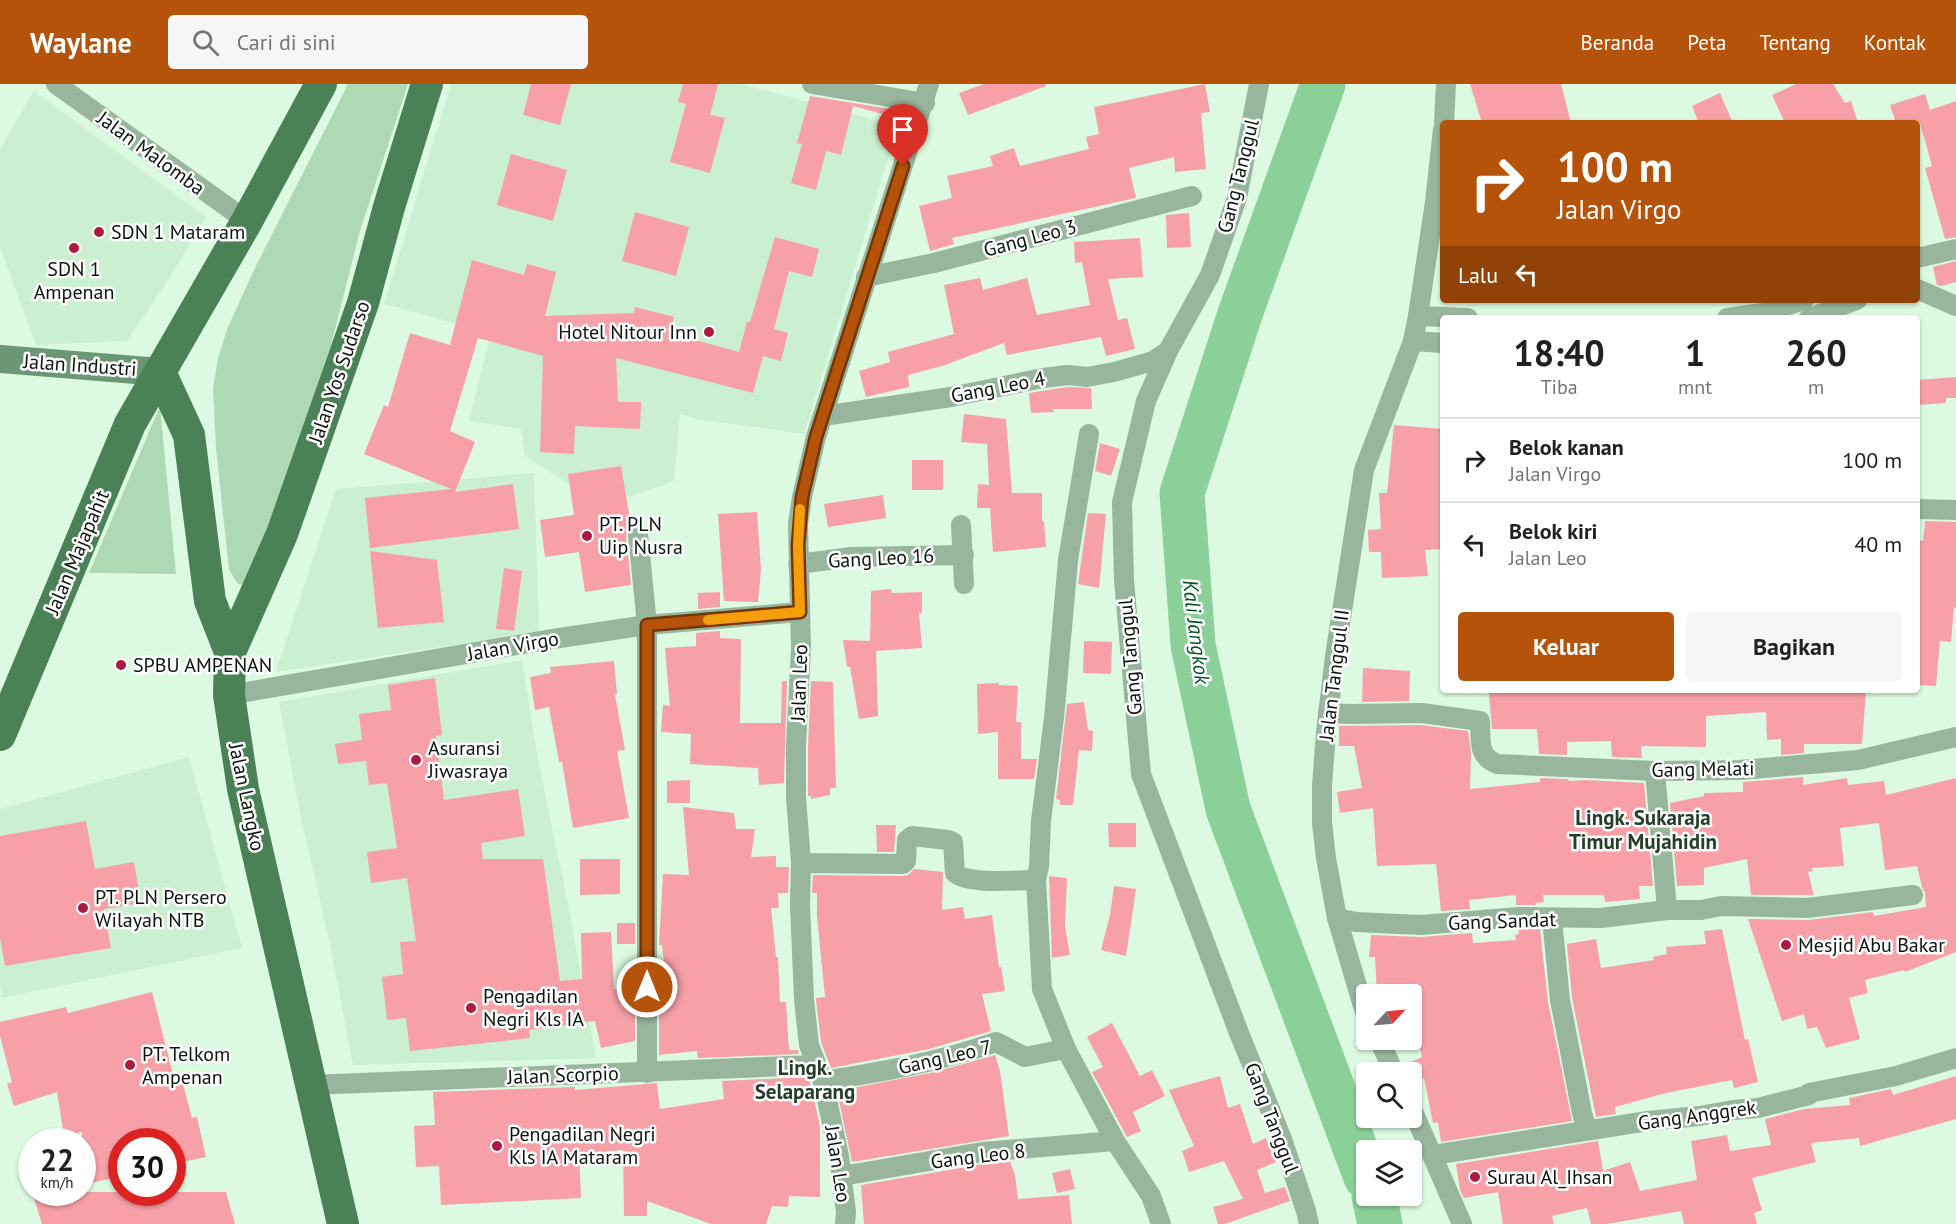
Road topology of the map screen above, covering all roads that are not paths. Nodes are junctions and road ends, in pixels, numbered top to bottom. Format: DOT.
graph roads {
  1 [pos="56,84"];
  2 [pos="321,84"];
  3 [pos="427,84"];
  4 [pos="812,84"];
  5 [pos="929,84"];
  6 [pos="1259,84"];
  7 [pos="1446,84"];
  8 [pos="925,103"];
  9 [pos="1444,120"];
  10 [pos="1440,156"];
  11 [pos="1192,196"];
  12 [pos="247,221"];
  13 [pos="1956,249"];
  14 [pos="1920,257"];
  15 [pos="866,277"];
  16 [pos="1920,290"];
  17 [pos="1795,303"];
  18 [pos="1849,303"];
  19 [pos="1956,306"];
  20 [pos="1749,315"];
  21 [pos="1817,315"];
  22 [pos="1440,324"];
  23 [pos="1416,329"];
  24 [pos="1440,341"];
  25 [pos="1168,351"];
  26 [pos="0,359"];
  27 [pos="160,372"];
  28 [pos="823,416"];
  29 [pos="1089,434"];
  30 [pos="1920,509"];
  31 [pos="1956,510"];
  32 [pos="961,525"];
  33 [pos="638,534"];
  34 [pos="964,555"];
  35 [pos="798,564"];
  36 [pos="964,584"];
  37 [pos="800,612"];
  38 [pos="647,625"];
  39 [pos="230,652"];
  40 [pos="229,695"];
  41 [pos="1328,713"];
  42 [pos="0,735"];
  43 [pos="1956,737"];
  44 [pos="1656,771"];
  45 [pos="801,863"];
  46 [pos="1036,880"];
  47 [pos="1913,895"];
  48 [pos="1667,910"];
  49 [pos="1338,918"];
  50 [pos="1552,919"];
  51 [pos="1356,984"];
  52 [pos="1065,1049"];
  53 [pos="1956,1058"];
  54 [pos="646,1073"];
  55 [pos="819,1073"];
  56 [pos="310,1085"];
  57 [pos="1421,1128"];
  58 [pos="1587,1130"];
  59 [pos="1115,1141"];
  60 [pos="1433,1155"];
  61 [pos="842,1176"];
  62 [pos="343,1224"];
  63 [pos="845,1224"];
  64 [pos="1161,1224"];
  65 [pos="1309,1224"];
  66 [pos="1462,1224"];
  1 -- 12 [label="street, Jalan Malomba"];
  2 -- 12 [label="main road"];
  3 -- 39 [label="main road, Jalan Yos Sudarso"];
  4 -- 8 [label="street"];
  5 -- 8 [label="street, Jalan Leo"];
  6 -- 25 [label="street, Gang Tanggul"];
  7 -- 9 [label="street"];
  8 -- 15 [label="street, Jalan Leo"];
  10 -- 23 [label="street, Jalan Tanggul II"];
  11 -- 15 [label="street, Gang Leo 3"];
  12 -- 27 [label="main road"];
  13 -- 14 [label="street"];
  15 -- 28 [label="street, Jalan Leo"];
  16 -- 19 [label="street"];
  17 -- 20 [label="street"];
  18 -- 21 [label="street"];
  22 -- 23 [label="street"];
  23 -- 24 [label="street"];
  23 -- 41 [label="street, Jalan Tanggul II"];
  25 -- 28 [label="street, Gang Leo 4"];
  25 -- 65 [label="street, Gang Tanggul"];
  26 -- 27 [label="street, Jalan Industri"];
  27 -- 39 [label="main road, Jalan Langko"];
  27 -- 42 [label="main road, Jalan Majapahit"];
  28 -- 35 [label="street, Jalan Leo"];
  29 -- 46 [label="street"];
  30 -- 31 [label="street"];
  32 -- 34 [label="street, Gang Leo 16"];
  33 -- 38 [label="street"];
  34 -- 35 [label="street, Gang Leo 16"];
  34 -- 36 [label="street, Gang Leo 16"];
  35 -- 37 [label="street, Jalan Leo"];
  37 -- 38 [label="street, Jalan Virgo"];
  37 -- 45 [label="street, Jalan Leo"];
  38 -- 40 [label="street, Jalan Virgo"];
  38 -- 54 [label="street"];
  39 -- 40 [label="main road, Jalan Langko"];
  40 -- 56 [label="main road, Jalan Langko"];
  41 -- 44 [label="street, Gang Melati"];
  41 -- 49 [label="street, Jalan Tanggul II"];
  43 -- 44 [label="street, Gang Melati"];
  44 -- 48 [label="street"];
  45 -- 46 [label="street"];
  45 -- 55 [label="street, Jalan Leo"];
  46 -- 59 [label="street"];
  47 -- 48 [label="street, Gang Sandat"];
  48 -- 50 [label="street, Gang Sandat"];
  49 -- 50 [label="street, Gang Sandat"];
  49 -- 51 [label="street, Jalan Tanggul II"];
  50 -- 58 [label="street"];
  52 -- 55 [label="street, Gang Leo 7"];
  53 -- 58 [label="street, Gang Anggrek"];
  54 -- 55 [label="street, Jalan Scorpio"];
  54 -- 56 [label="street, Jalan Scorpio"];
  55 -- 61 [label="street, Jalan Leo"];
  56 -- 62 [label="main road, Jalan Langko"];
  57 -- 60 [label="street"];
  58 -- 60 [label="street, Gang Anggrek"];
  59 -- 61 [label="street, Gang Leo 8"];
  59 -- 64 [label="street"];
  60 -- 66 [label="street"];
  61 -- 63 [label="street, Jalan Leo"];
}
